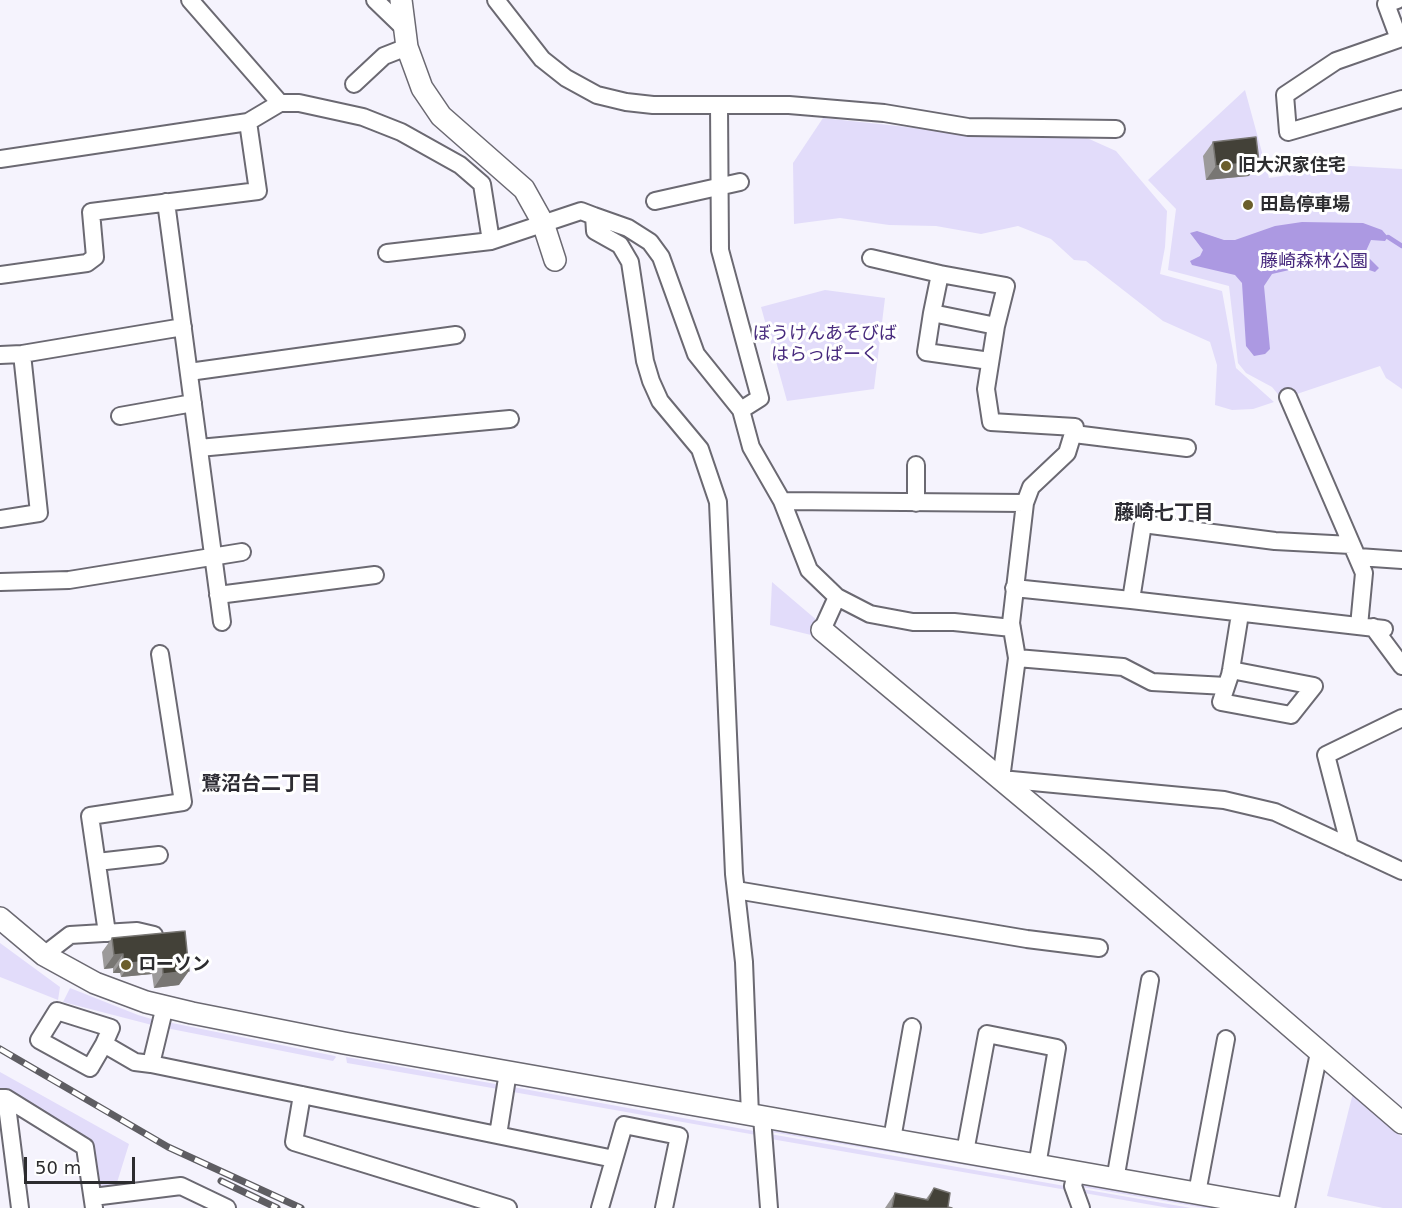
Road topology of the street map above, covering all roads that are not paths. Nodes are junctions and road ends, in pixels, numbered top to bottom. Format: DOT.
graph roads {
  1 [pos="190,0"];
  2 [pos="375,0"];
  3 [pos="401,0"];
  4 [pos="496,0"];
  5 [pos="1397,0"];
  6 [pos="405,37"];
  7 [pos="354,84"];
  8 [pos="1402,99"];
  9 [pos="280,103"];
  10 [pos="719,105"];
  11 [pos="248,122"];
  12 [pos="1116,129"];
  13 [pos="0,159"];
  14 [pos="740,182"];
  15 [pos="719,187"];
  16 [pos="655,201"];
  17 [pos="166,202"];
  18 [pos="594,216"];
  19 [pos="543,223"];
  20 [pos="491,241"];
  21 [pos="387,254"];
  22 [pos="871,258"];
  23 [pos="555,260"];
  24 [pos="940,274"];
  25 [pos="0,275"];
  26 [pos="932,313"];
  27 [pos="996,326"];
  28 [pos="183,327"];
  29 [pos="456,335"];
  30 [pos="22,354"];
  31 [pos="0,355"];
  32 [pos="990,361"];
  33 [pos="189,372"];
  34 [pos="1288,397"];
  35 [pos="193,403"];
  36 [pos="741,410"];
  37 [pos="120,416"];
  38 [pos="510,419"];
  39 [pos="1074,434"];
  40 [pos="199,448"];
  41 [pos="1187,448"];
  42 [pos="916,465"];
  43 [pos="783,501"];
  44 [pos="916,503"];
  45 [pos="1025,503"];
  46 [pos="0,519"];
  47 [pos="1355,551"];
  48 [pos="242,552"];
  49 [pos="213,557"];
  50 [pos="1402,560"];
  51 [pos="375,575"];
  52 [pos="0,582"];
  53 [pos="1014,588"];
  54 [pos="218,595"];
  55 [pos="837,597"];
  56 [pos="1131,600"];
  57 [pos="1240,614"];
  58 [pos="222,622"];
  59 [pos="1372,627"];
  60 [pos="1012,628"];
  61 [pos="822,630"];
  62 [pos="160,654"];
  63 [pos="1017,658"];
  64 [pos="1402,666"];
  65 [pos="1228,678"];
  66 [pos="1401,722"];
  67 [pos="1001,779"];
  68 [pos="1350,847"];
  69 [pos="159,855"];
  70 [pos="97,862"];
  71 [pos="1402,871"];
  72 [pos="736,890"];
  73 [pos="0,918"];
  74 [pos="107,933"];
  75 [pos="154,935"];
  76 [pos="1099,948"];
  77 [pos="44,955"];
  78 [pos="1150,980"];
  79 [pos="165,1006"];
  80 [pos="912,1027"];
  81 [pos="1226,1039"];
  82 [pos="104,1044"];
  83 [pos="1319,1053"];
  84 [pos="151,1064"];
  85 [pos="508,1072"];
  86 [pos="302,1095"];
  87 [pos="3,1098"];
  88 [pos="756,1116"];
  89 [pos="1402,1123"];
  90 [pos="498,1135"];
  91 [pos="892,1139"];
  92 [pos="965,1152"];
  93 [pos="614,1159"];
  94 [pos="1037,1166"];
  95 [pos="1076,1173"];
  96 [pos="1115,1180"];
  97 [pos="1197,1193"];
  98 [pos="94,1203"];
  99 [pos="20,1208"];
  100 [pos="227,1208"];
  101 [pos="508,1208"];
  102 [pos="600,1208"];
  103 [pos="664,1208"];
  104 [pos="769,1208"];
  105 [pos="1081,1208"];
  106 [pos="1281,1208"];
  107 [pos="1286,1208"];
  1 -- 9 [label="street"];
  2 -- 6 [label="street"];
  3 -- 6 [label="street"];
  4 -- 10 [label="street"];
  5 -- 8 [label="street"];
  6 -- 7 [label="street"];
  6 -- 19 [label="street"];
  9 -- 11 [label="street"];
  9 -- 20 [label="street"];
  10 -- 12 [label="street"];
  10 -- 15 [label="street"];
  11 -- 13 [label="street"];
  11 -- 17 [label="street"];
  14 -- 15 [label="street"];
  15 -- 16 [label="street"];
  15 -- 36 [label="street"];
  17 -- 25 [label="street"];
  17 -- 28 [label="street"];
  18 -- 19 [label="street"];
  18 -- 36 [label="street"];
  18 -- 72 [label="street"];
  19 -- 20 [label="street"];
  19 -- 23 [label="street"];
  20 -- 21 [label="street"];
  22 -- 24 [label="street"];
  24 -- 26 [label="street"];
  24 -- 27 [label="street"];
  26 -- 27 [label="street"];
  26 -- 32 [label="street"];
  27 -- 32 [label="street"];
  28 -- 30 [label="street"];
  28 -- 33 [label="street"];
  29 -- 33 [label="street"];
  30 -- 31 [label="street"];
  30 -- 46 [label="street"];
  32 -- 39 [label="street"];
  33 -- 35 [label="street"];
  34 -- 47 [label="street"];
  35 -- 37 [label="street"];
  35 -- 40 [label="street"];
  36 -- 43 [label="street"];
  38 -- 40 [label="street"];
  39 -- 41 [label="street"];
  39 -- 45 [label="street"];
  40 -- 49 [label="street"];
  42 -- 44 [label="street"];
  43 -- 44 [label="street"];
  43 -- 55 [label="street"];
  44 -- 45 [label="street"];
  45 -- 53 [label="street"];
  47 -- 50 [label="street"];
  47 -- 56 [label="street"];
  47 -- 59 [label="street"];
  48 -- 49 [label="street"];
  49 -- 52 [label="street"];
  49 -- 54 [label="street"];
  51 -- 54 [label="street"];
  53 -- 56 [label="street"];
  53 -- 60 [label="street"];
  54 -- 58 [label="street"];
  55 -- 60 [label="street"];
  55 -- 61 [label="street"];
  56 -- 57 [label="street"];
  57 -- 59 [label="street"];
  57 -- 65 [label="street"];
  59 -- 64 [label="street"];
  60 -- 63 [label="street"];
  61 -- 67 [label="street"];
  62 -- 70 [label="street"];
  63 -- 65 [label="street"];
  63 -- 67 [label="street"];
  65 -- 65 [label="street"];
  66 -- 68 [label="street"];
  67 -- 68 [label="street"];
  67 -- 83 [label="street"];
  68 -- 71 [label="street"];
  69 -- 70 [label="street"];
  70 -- 74 [label="street"];
  72 -- 76 [label="street"];
  72 -- 88 [label="street"];
  73 -- 77 [label="street"];
  74 -- 75 [label="street"];
  74 -- 77 [label="street"];
  77 -- 79 [label="street"];
  78 -- 96 [label="street"];
  79 -- 84 [label="street"];
  79 -- 85 [label="street"];
  80 -- 91 [label="street"];
  81 -- 97 [label="street"];
  82 -- 84 [label="street"];
  83 -- 89 [label="street"];
  83 -- 107 [label="street"];
  84 -- 86 [label="street"];
  85 -- 88 [label="street"];
  85 -- 90 [label="street"];
  86 -- 90 [label="street"];
  86 -- 101 [label="street"];
  87 -- 98 [label="street"];
  87 -- 99 [label="street"];
  88 -- 91 [label="street"];
  88 -- 104 [label="street"];
  90 -- 93 [label="street"];
  91 -- 92 [label="street"];
  92 -- 94 [label="street"];
  92 -- 94 [label="street"];
  93 -- 102 [label="street"];
  93 -- 103 [label="street"];
  94 -- 95 [label="street"];
  95 -- 96 [label="street"];
  95 -- 105 [label="street"];
  96 -- 97 [label="street"];
  97 -- 106 [label="street"];
  98 -- 100 [label="street"];
}
